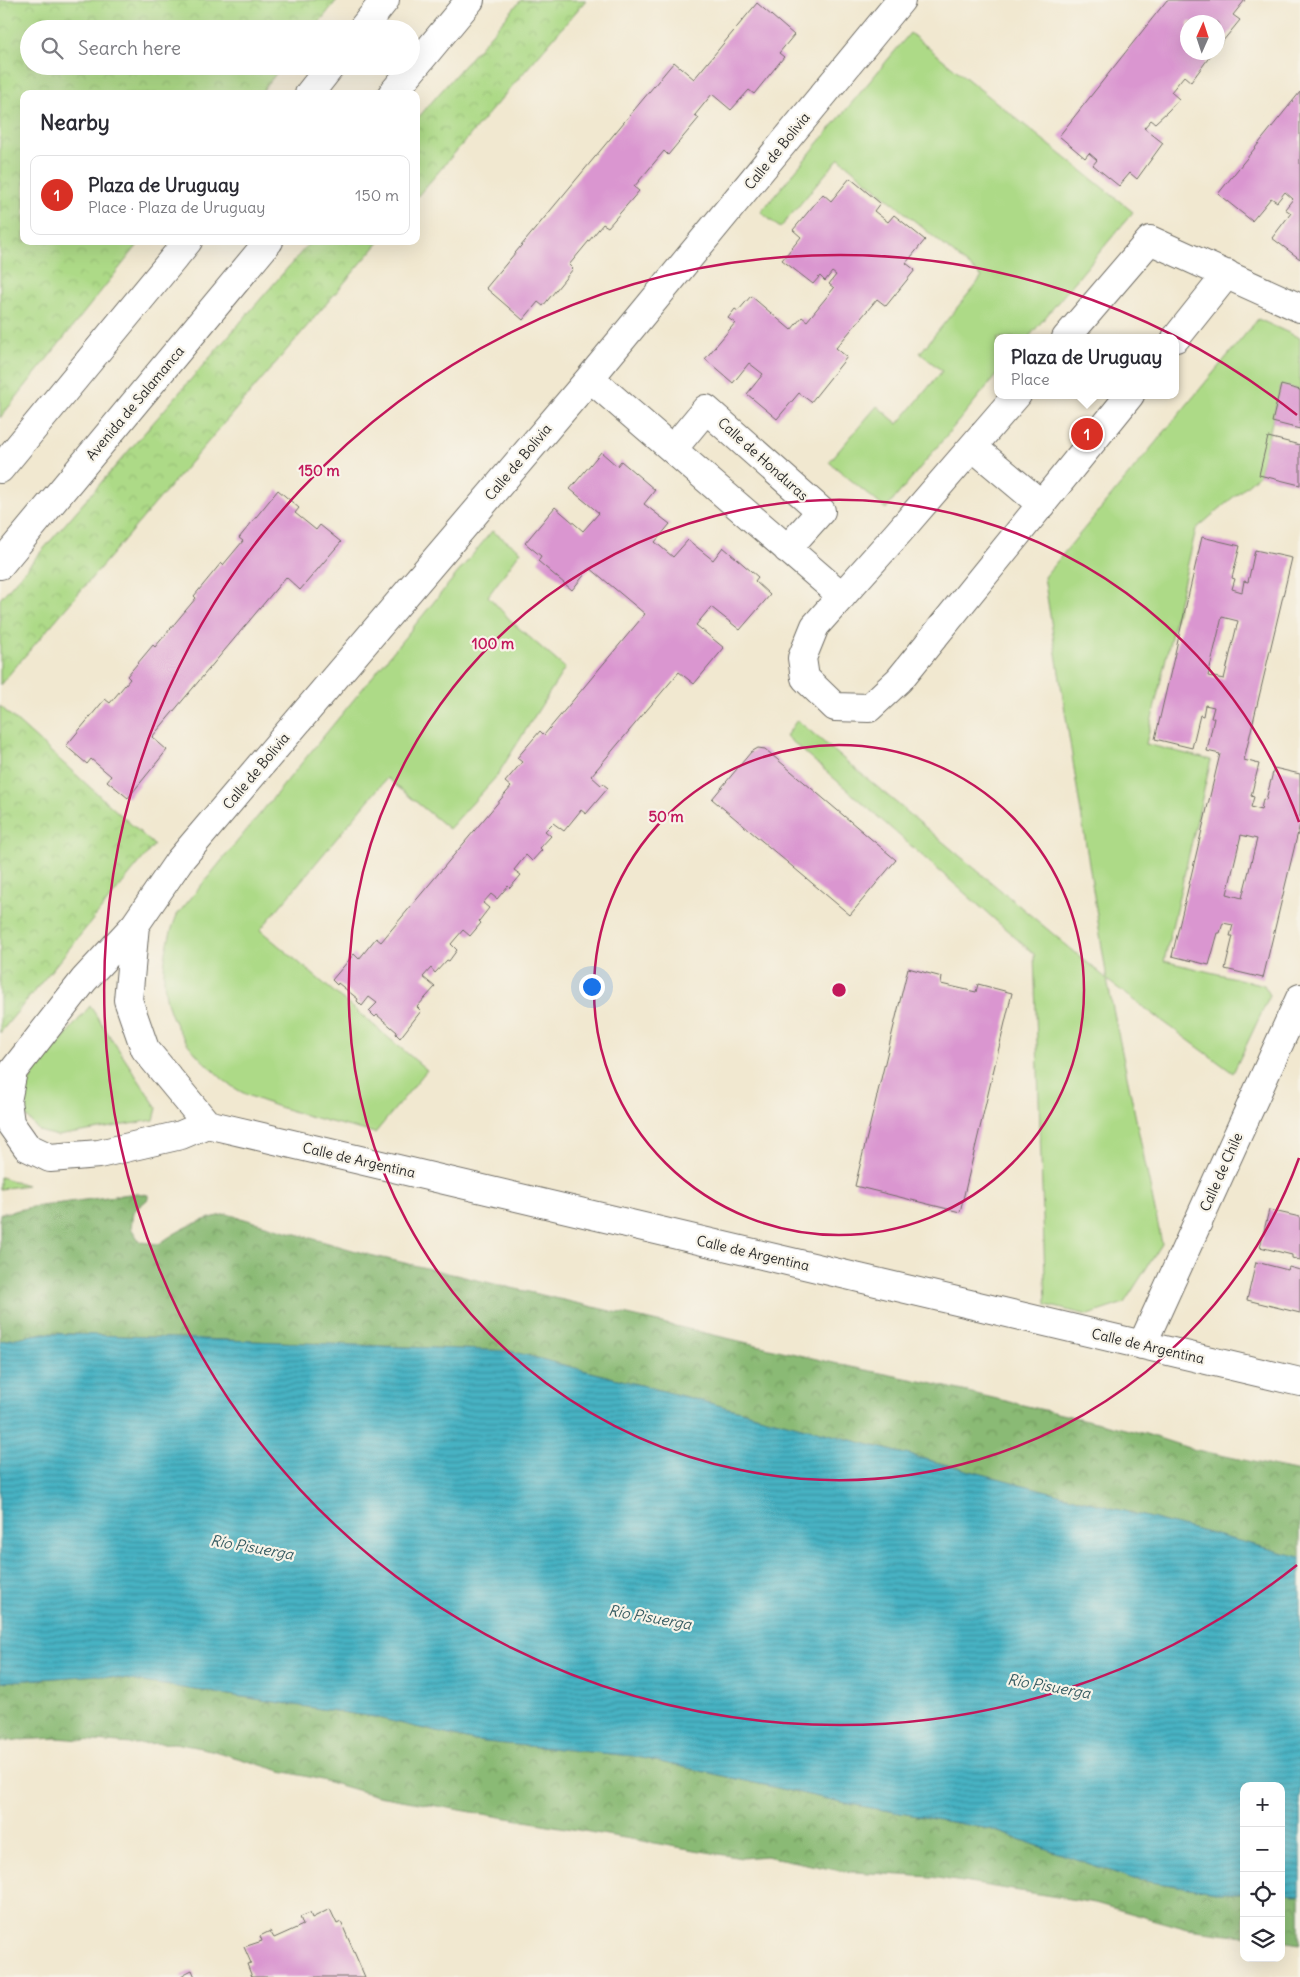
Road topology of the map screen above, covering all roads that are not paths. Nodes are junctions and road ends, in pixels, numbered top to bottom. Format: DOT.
graph roads {
  1 [pos="385,0"];
  2 [pos="470,0"];
  3 [pos="901,0"];
  4 [pos="369,20"];
  5 [pos="420,60"];
  6 [pos="324,75"];
  7 [pos="408,75"];
  8 [pos="311,90"];
  9 [pos="395,90"];
  10 [pos="185,245"];
  11 [pos="266,245"];
  12 [pos="1227,274"];
  13 [pos="1300,308"];
  14 [pos="1069,334"];
  15 [pos="1179,334"];
  16 [pos="590,378"];
  17 [pos="1014,399"];
  18 [pos="1127,399"];
  19 [pos="973,446"];
  20 [pos="673,449"];
  21 [pos="0,469"];
  22 [pos="1042,505"];
  23 [pos="787,549"];
  24 [pos="0,565"];
  25 [pos="842,596"];
  26 [pos="135,925"];
  27 [pos="1300,998"];
  28 [pos="207,1124"];
  29 [pos="1142,1345"];
  30 [pos="1300,1382"];
  1 -- 4 [label="main road"];
  2 -- 5 [label="main road"];
  3 -- 16 [label="main road, Calle de Bolivia"];
  6 -- 8 [label="main road"];
  7 -- 9 [label="main road"];
  10 -- 21 [label="main road"];
  11 -- 24 [label="main road, Avenida de Salamanca"];
  12 -- 13 [label="main road"];
  12 -- 14 [label="main road"];
  12 -- 15 [label="main road"];
  16 -- 20 [label="main road"];
  16 -- 26 [label="main road, Calle de Bolivia"];
  17 -- 19 [label="main road"];
  18 -- 22 [label="main road"];
  19 -- 22 [label="main road"];
  19 -- 25 [label="main road"];
  20 -- 23 [label="main road"];
  20 -- 23 [label="main road, Calle de Honduras"];
  22 -- 25 [label="main road"];
  23 -- 25 [label="main road"];
  26 -- 28 [label="main road, Calle de Bolivia"];
  26 -- 28 [label="main road, Calle de Bolivia"];
  27 -- 29 [label="main road, Calle de Chile"];
  28 -- 29 [label="main road, Calle de Argentina"];
  29 -- 30 [label="main road, Calle de Argentina"];
}
